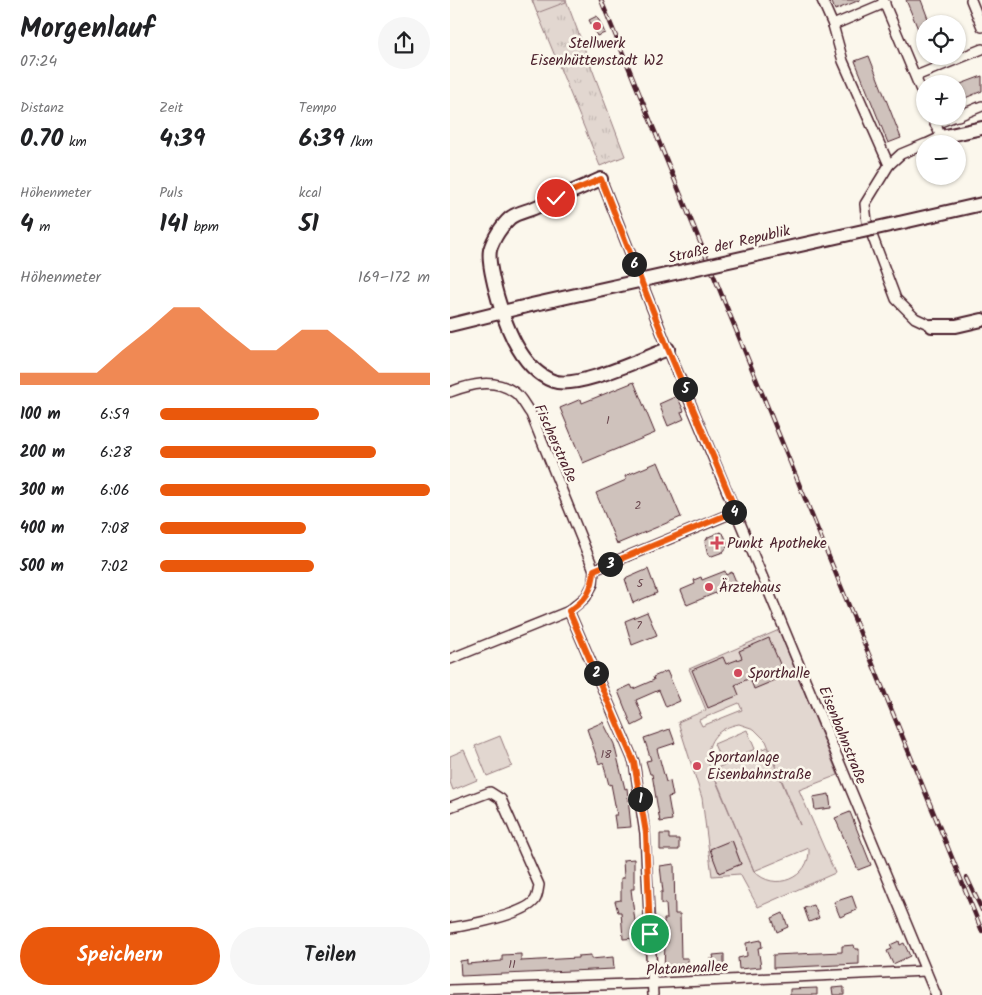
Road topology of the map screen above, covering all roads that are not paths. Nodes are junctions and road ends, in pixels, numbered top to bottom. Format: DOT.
graph roads {
  1 [pos="822,0"];
  2 [pos="971,0"];
  3 [pos="884,2"];
  4 [pos="832,24"];
  5 [pos="982,27"];
  6 [pos="982,49"];
  7 [pos="918,75"];
  8 [pos="916,76"];
  9 [pos="982,106"];
  10 [pos="966,112"];
  11 [pos="982,128"];
  12 [pos="950,135"];
  13 [pos="916,148"];
  14 [pos="888,165"];
  15 [pos="601,179"];
  16 [pos="982,204"];
  17 [pos="500,312"];
  18 [pos="982,320"];
  19 [pos="450,325"];
  20 [pos="932,326"];
  21 [pos="668,349"];
  22 [pos="450,392"];
  23 [pos="736,511"];
  24 [pos="594,570"];
  25 [pos="569,611"];
  26 [pos="450,659"];
  27 [pos="450,807"];
  28 [pos="450,928"];
  29 [pos="926,971"];
  30 [pos="652,984"];
  31 [pos="450,990"];
  32 [pos="653,995"];
  33 [pos="936,995"];
  1 -- 4 [label="street"];
  2 -- 5 [label="street"];
  3 -- 4 [label="street"];
  3 -- 8 [label="street"];
  4 -- 14 [label="street"];
  6 -- 7 [label="street"];
  9 -- 10 [label="street"];
  11 -- 12 [label="main road"];
  13 -- 14 [label="street"];
  14 -- 20 [label="street"];
  15 -- 17 [label="main road"];
  15 -- 21 [label="street, Eisenbahnstraße"];
  16 -- 17 [label="main road, Straße der Republik, bridge"];
  17 -- 19 [label="main road, Straße der Republik"];
  17 -- 21 [label="main road"];
  18 -- 20 [label="main road"];
  21 -- 23 [label="street, Eisenbahnstraße"];
  22 -- 24 [label="street, Fischerstraße"];
  23 -- 24 [label="street"];
  23 -- 29 [label="street, Eisenbahnstraße"];
  24 -- 25 [label="street"];
  25 -- 26 [label="street"];
  25 -- 30 [label="street"];
  27 -- 28 [label="street"];
  29 -- 30 [label="street, Platanenallee"];
  29 -- 33 [label="street, Eisenbahnstraße"];
  30 -- 31 [label="street, Platanenallee"];
  30 -- 32 [label="street"];
}
